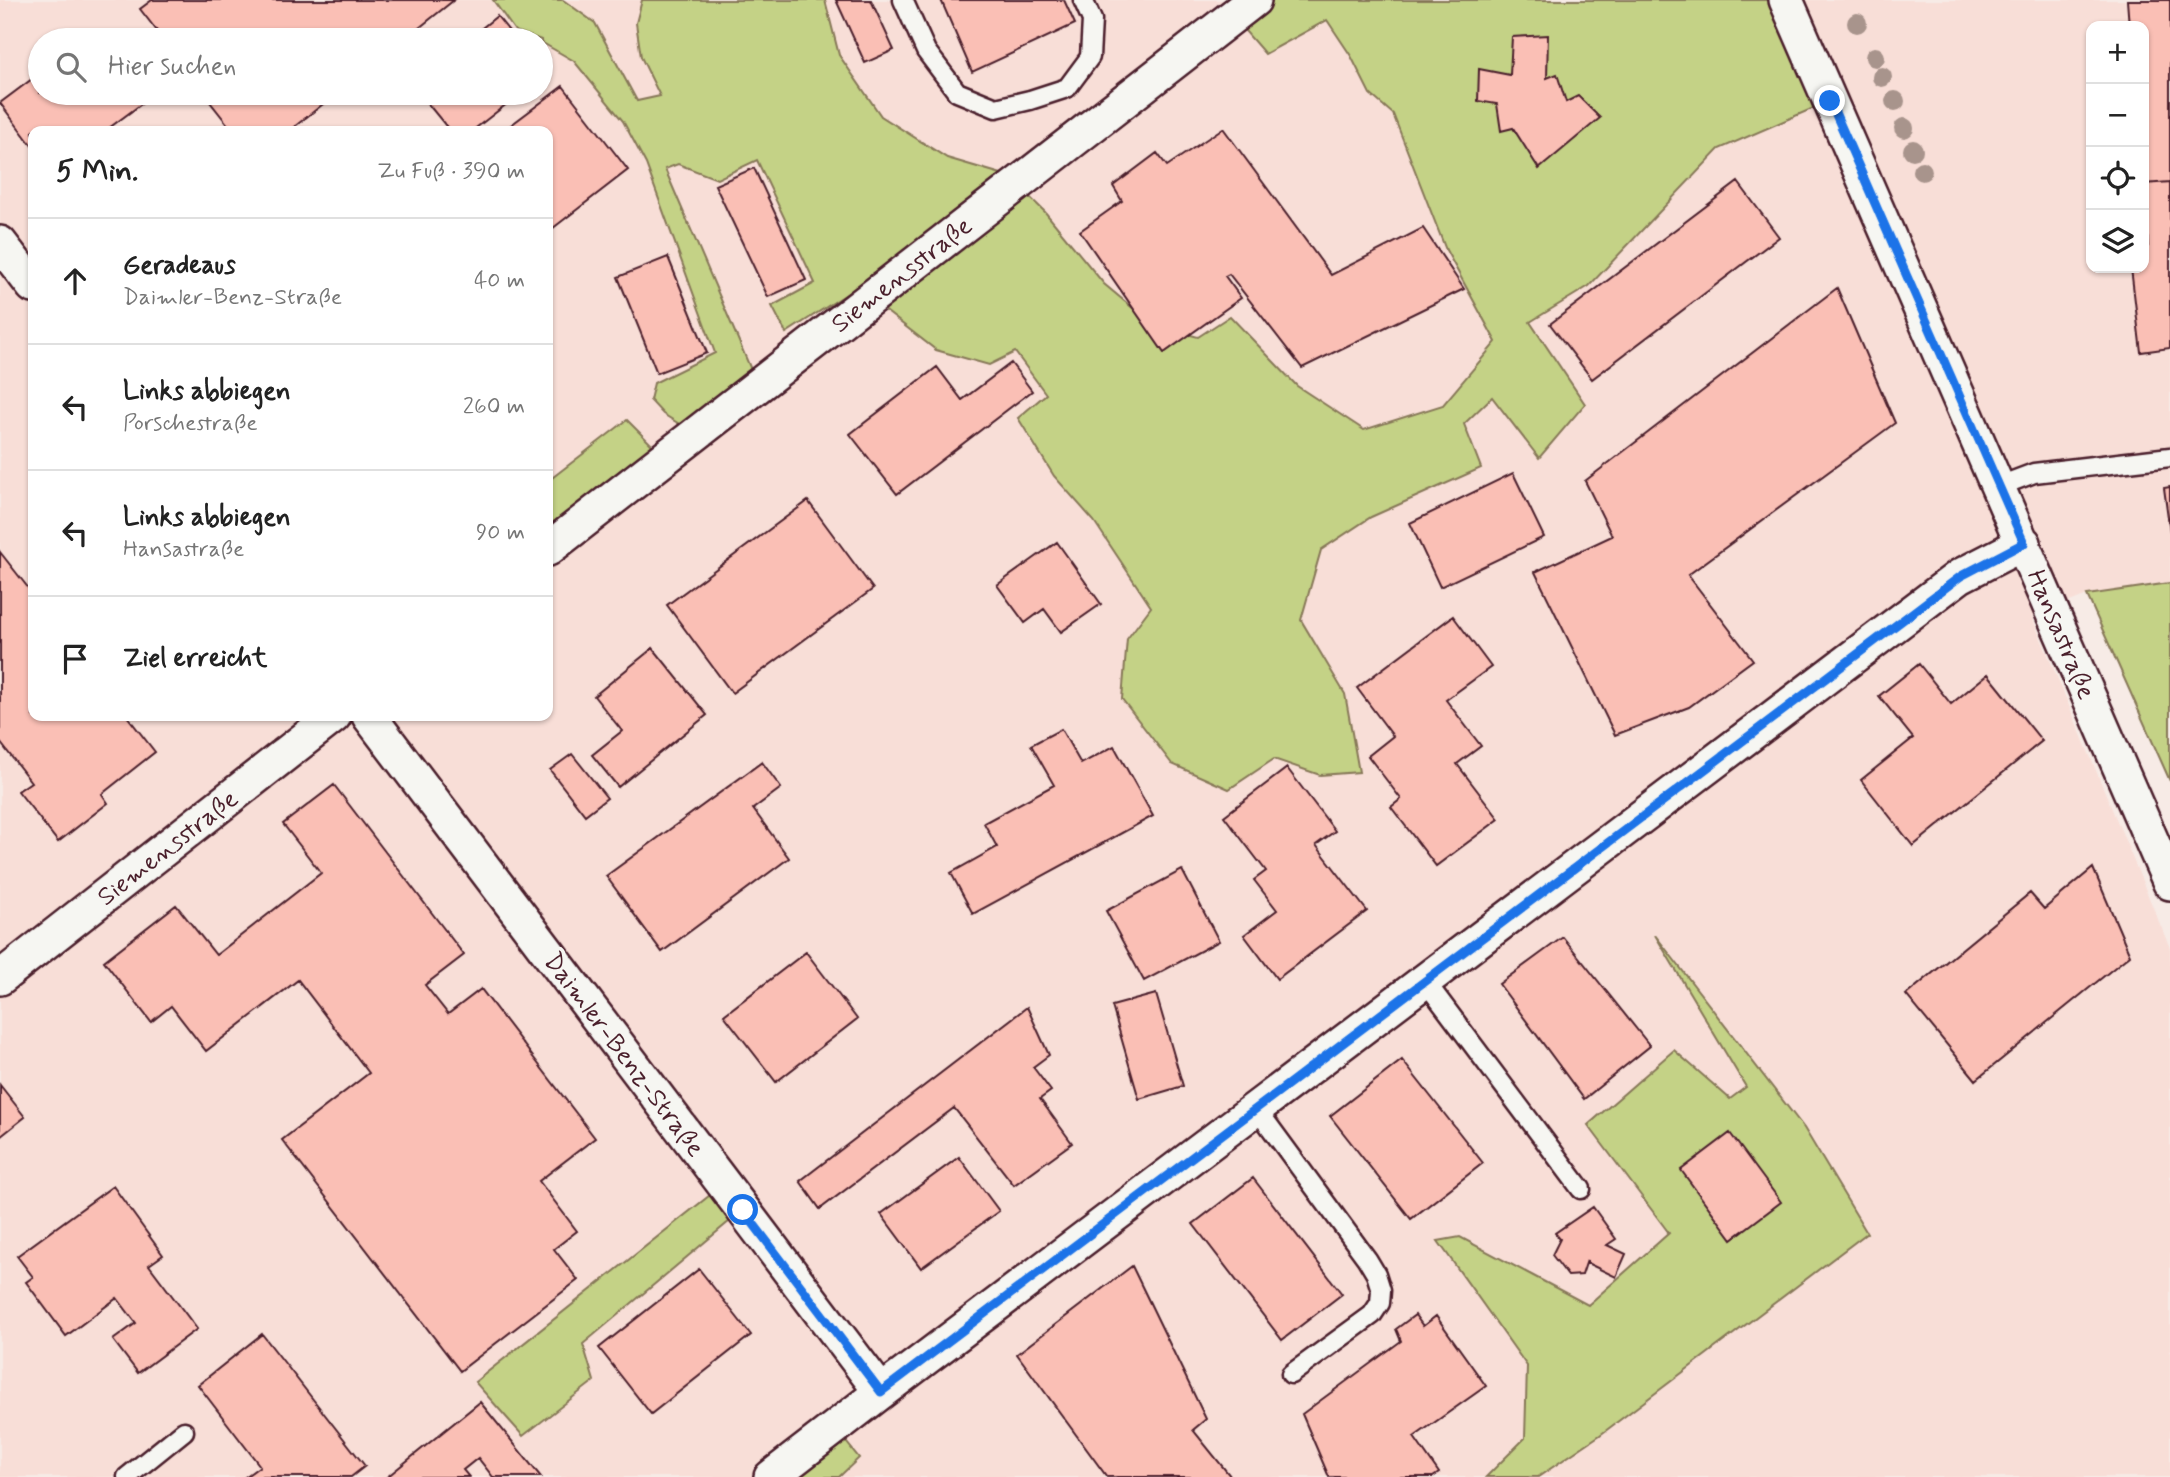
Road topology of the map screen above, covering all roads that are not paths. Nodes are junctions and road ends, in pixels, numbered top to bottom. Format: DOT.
graph roads {
  1 [pos="903,0"];
  2 [pos="1083,0"];
  3 [pos="1254,0"];
  4 [pos="1786,0"];
  5 [pos="0,243"];
  6 [pos="28,279"];
  7 [pos="2170,457"];
  8 [pos="1997,487"];
  9 [pos="2024,543"];
  10 [pos="553,545"];
  11 [pos="328,721"];
  12 [pos="373,721"];
  13 [pos="2170,883"];
  14 [pos="0,978"];
  15 [pos="1425,981"];
  16 [pos="1256,1108"];
  17 [pos="1581,1189"];
  18 [pos="1291,1374"];
  19 [pos="881,1392"];
  20 [pos="184,1431"];
  21 [pos="127,1477"];
  22 [pos="771,1477"];
  1 -- 2 [label="lane"];
  3 -- 10 [label="street, Siemensstraße"];
  4 -- 8 [label="street, Hansastraße"];
  5 -- 6 [label="street"];
  7 -- 8 [label="lane"];
  8 -- 9 [label="street, Hansastraße"];
  9 -- 13 [label="street, Hansastraße"];
  9 -- 15 [label="street"];
  11 -- 14 [label="street, Siemensstraße"];
  12 -- 19 [label="street, Daimler-Benz-Straße"];
  15 -- 16 [label="street"];
  15 -- 17 [label="lane"];
  16 -- 18 [label="lane"];
  16 -- 19 [label="street"];
  19 -- 22 [label="street"];
  20 -- 21 [label="lane"];
}
